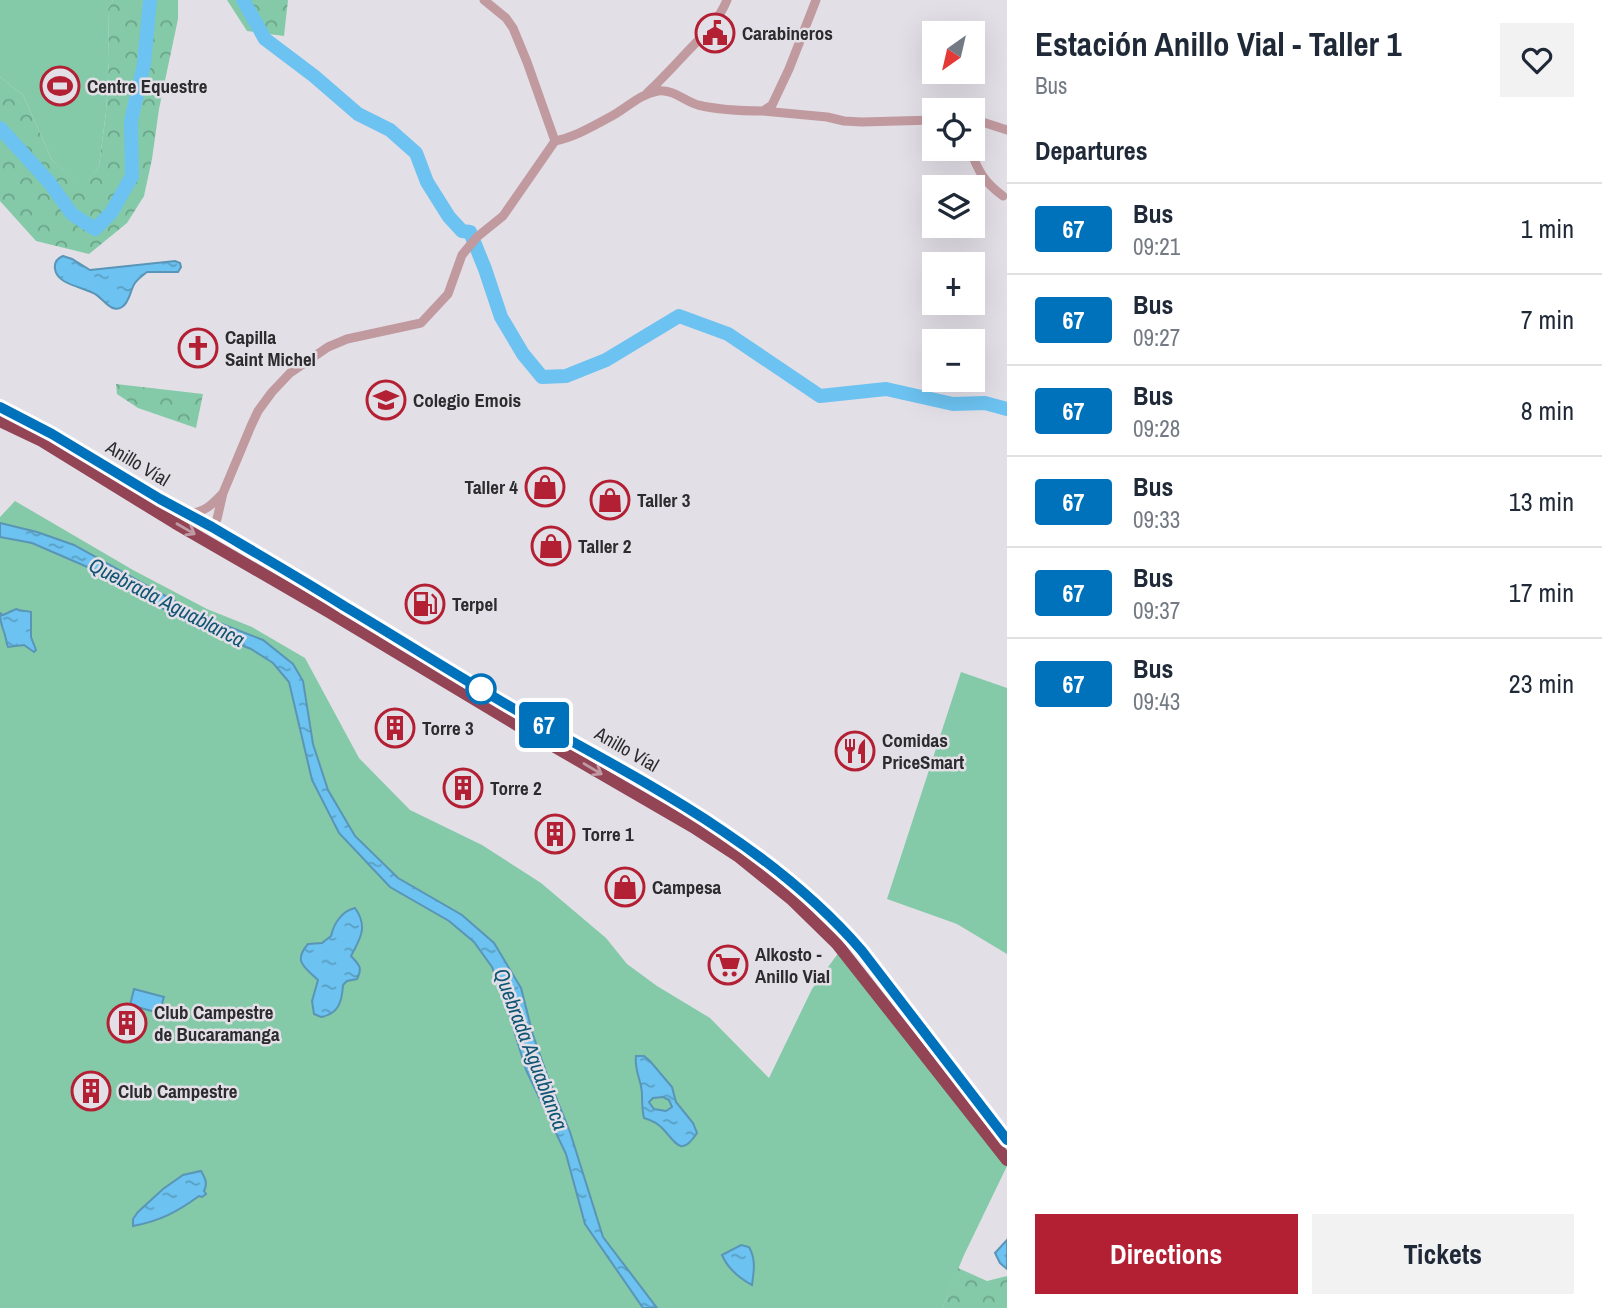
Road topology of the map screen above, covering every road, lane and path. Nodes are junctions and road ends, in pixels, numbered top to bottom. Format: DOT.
graph roads {
  1 [pos="484,0"];
  2 [pos="727,0"];
  3 [pos="816,0"];
  4 [pos="646,94"];
  5 [pos="764,111"];
  6 [pos="922,120"];
  7 [pos="985,123"];
  8 [pos="1007,130"];
  9 [pos="555,141"];
  10 [pos="975,161"];
  11 [pos="1003,197"];
  12 [pos="0,407"];
  13 [pos="0,421"];
  14 [pos="223,493"];
  15 [pos="188,514"];
  16 [pos="212,527"];
  17 [pos="1007,1140"];
  18 [pos="992,1141"];
  19 [pos="1007,1160"];
  20 [pos="1007,1168"];
  1 -- 9 [label="street"];
  2 -- 4 [label="street"];
  3 -- 5 [label="street"];
  4 -- 5 [label="street"];
  4 -- 9 [label="street"];
  5 -- 6 [label="street"];
  7 -- 8 [label="street"];
  9 -- 14 [label="street"];
  10 -- 11 [label="street"];
  12 -- 15 [label="highway, Anillo Víal"];
  13 -- 18 [label="highway, Anillo Víal, one-way"];
  14 -- 15 [label="street"];
  14 -- 16 [label="street"];
  15 -- 16 [label="highway, Anillo Víal"];
  16 -- 17 [label="highway, Anillo Víal"];
  18 -- 19 [label="highway, Anillo Víal"];
  18 -- 20 [label="highway"];
}
